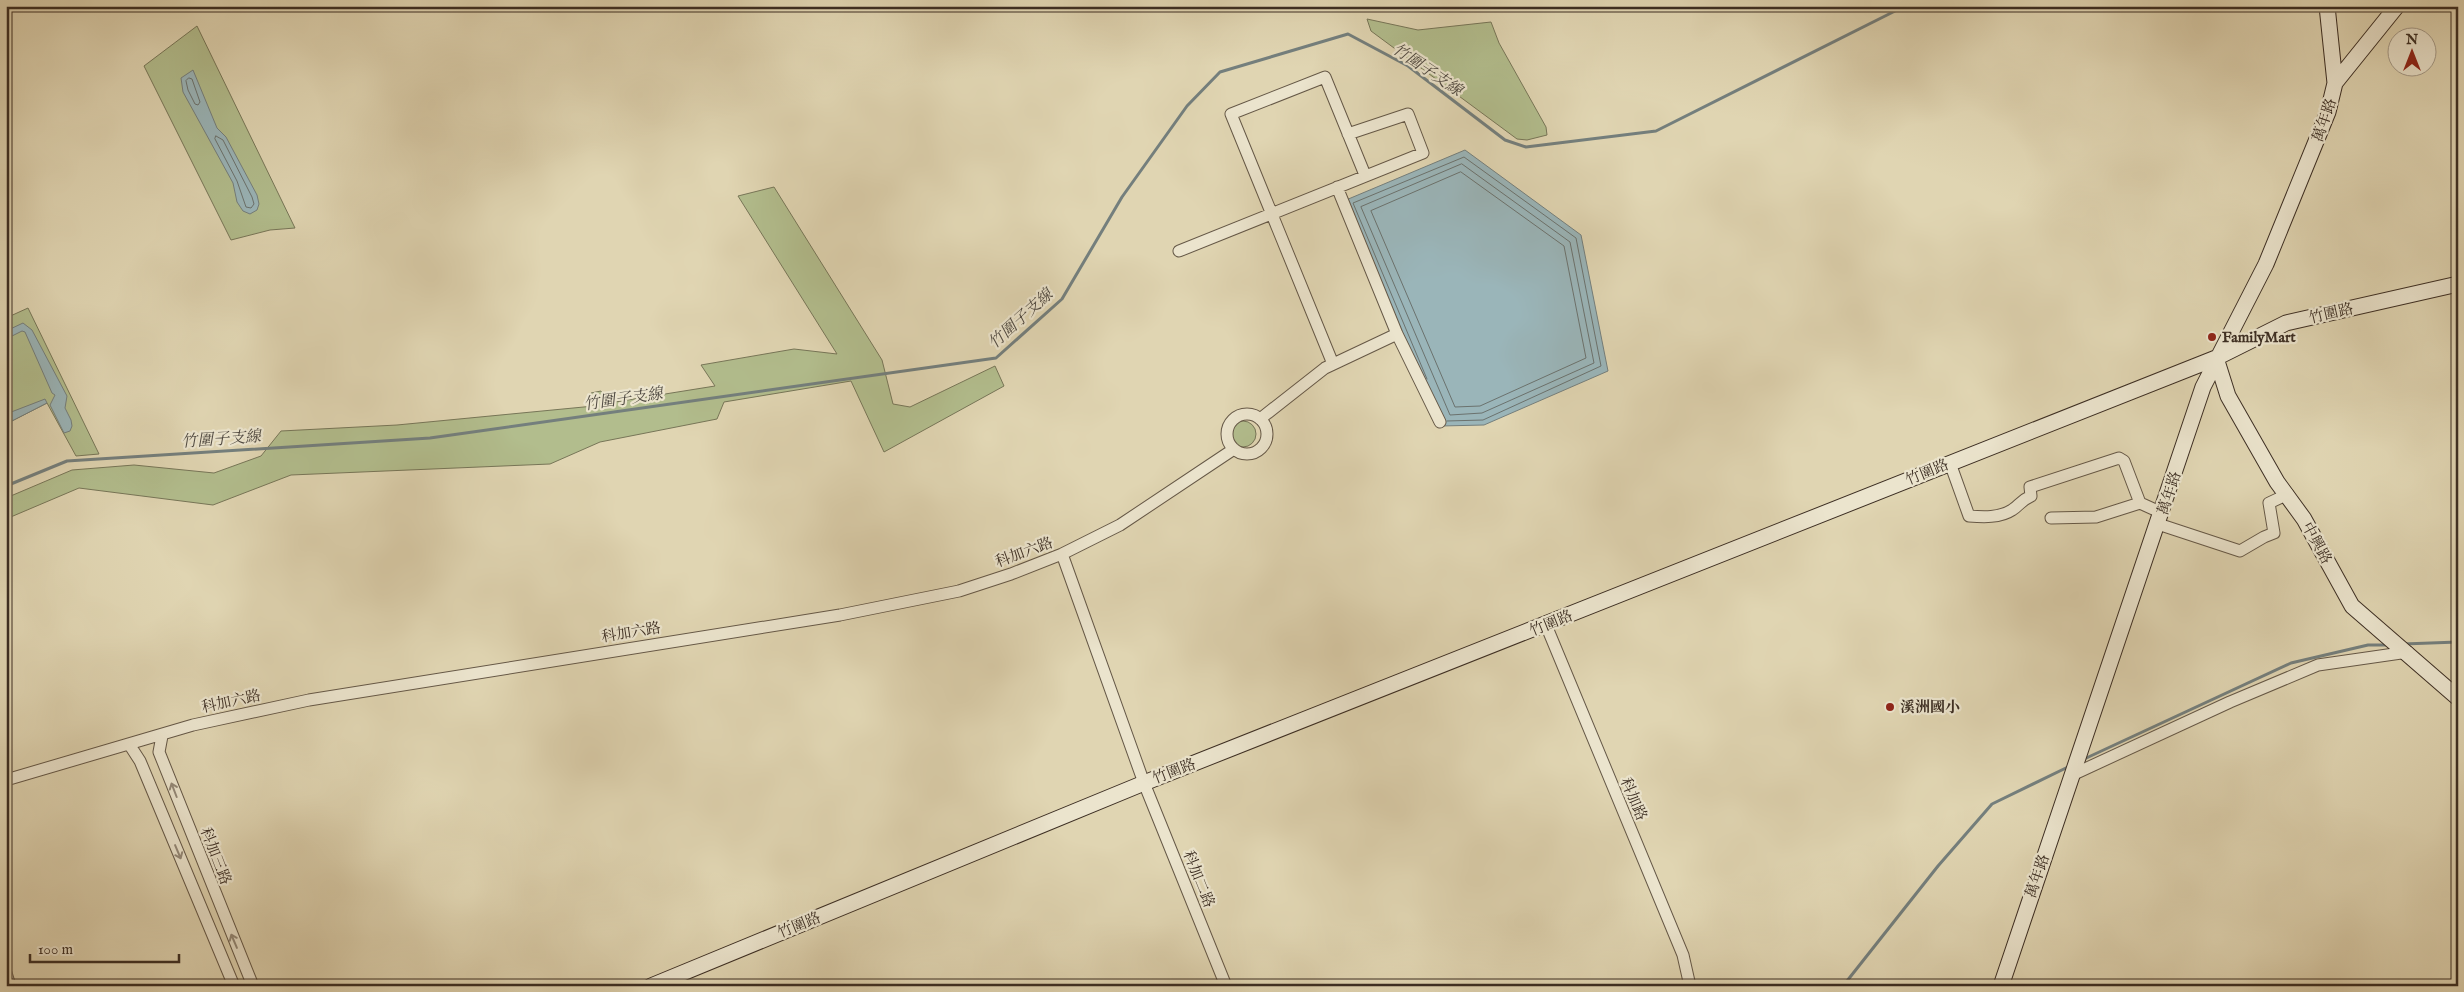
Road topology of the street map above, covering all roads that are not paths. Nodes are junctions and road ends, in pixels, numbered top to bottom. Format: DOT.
graph roads {
  1 [pos="2327,6"];
  2 [pos="2397,6"];
  3 [pos="2335,83"];
  4 [pos="1348,134"];
  5 [pos="1365,176"];
  6 [pos="1338,187"];
  7 [pos="1272,214"];
  8 [pos="1179,251"];
  9 [pos="2458,284"];
  10 [pos="1397,334"];
  11 [pos="2216,358"];
  12 [pos="1333,364"];
  13 [pos="1260,419"];
  14 [pos="1440,422"];
  15 [pos="1234,449"];
  16 [pos="1950,463"];
  17 [pos="2288,494"];
  18 [pos="2140,503"];
  19 [pos="2051,518"];
  20 [pos="2160,518"];
  21 [pos="1062,554"];
  22 [pos="1546,625"];
  23 [pos="2402,647"];
  24 [pos="2458,698"];
  25 [pos="162,736"];
  26 [pos="129,744"];
  27 [pos="2074,767"];
  28 [pos="6,780"];
  29 [pos="1144,783"];
  30 [pos="6,973"];
  31 [pos="10,986"];
  32 [pos="234,986"];
  33 [pos="253,986"];
  34 [pos="651,986"];
  35 [pos="1226,986"];
  36 [pos="1690,986"];
  37 [pos="2001,986"];
  1 -- 3 [label="street, 萬年路"];
  2 -- 3 [label="street"];
  3 -- 11 [label="street, 萬年路"];
  4 -- 5 [label="street"];
  4 -- 5 [label="street"];
  4 -- 7 [label="street"];
  5 -- 6 [label="street"];
  6 -- 7 [label="street"];
  6 -- 10 [label="street"];
  7 -- 8 [label="street"];
  7 -- 12 [label="street"];
  9 -- 11 [label="street, 竹圍路"];
  10 -- 12 [label="street"];
  10 -- 14 [label="street"];
  11 -- 16 [label="street, 竹圍路"];
  11 -- 17 [label="street, 中興路"];
  11 -- 20 [label="street, 萬年路"];
  12 -- 13 [label="street"];
  13 -- 15 [label="street"];
  13 -- 15 [label="street"];
  15 -- 21 [label="street, 科加六路"];
  16 -- 18 [label="street"];
  16 -- 22 [label="street, 竹圍路"];
  17 -- 20 [label="street"];
  17 -- 23 [label="street, 中興路"];
  18 -- 19 [label="street"];
  18 -- 20 [label="street"];
  20 -- 27 [label="street, 萬年路"];
  21 -- 25 [label="street, 科加六路"];
  21 -- 29 [label="street, 科加二路"];
  22 -- 29 [label="street, 竹圍路"];
  22 -- 36 [label="street, 科加路"];
  23 -- 24 [label="street, 中興路"];
  23 -- 27 [label="street"];
  25 -- 26 [label="street, 科加六路"];
  33 -- 25 [label="street, 科加三路, one-way"];
  26 -- 28 [label="street, 科加六路"];
  26 -- 32 [label="street, one-way"];
  27 -- 37 [label="street, 萬年路"];
  29 -- 34 [label="street, 竹圍路"];
  29 -- 35 [label="street, 科加二路"];
  30 -- 31 [label="street"];
}
